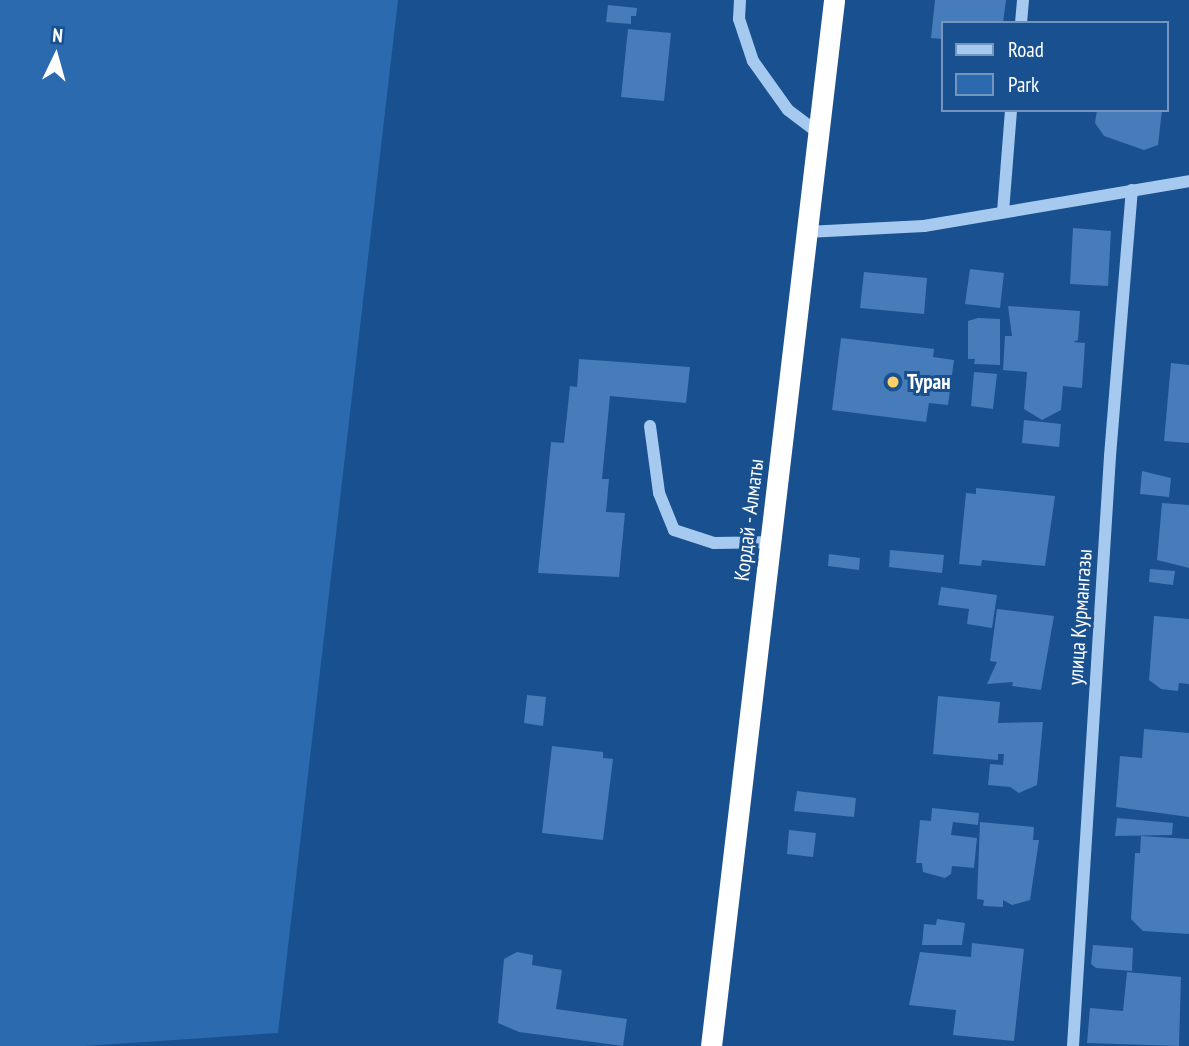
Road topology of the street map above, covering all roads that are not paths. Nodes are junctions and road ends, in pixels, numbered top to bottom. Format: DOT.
graph roads {
  1 [pos="740,0"];
  2 [pos="834,0"];
  3 [pos="1023,0"];
  4 [pos="1021,21"];
  5 [pos="1012,112"];
  6 [pos="818,133"];
  7 [pos="1189,181"];
  8 [pos="1132,190"];
  9 [pos="1003,212"];
  10 [pos="807,232"];
  11 [pos="650,426"];
  12 [pos="771,542"];
  13 [pos="711,1046"];
  14 [pos="1073,1046"];
  1 -- 6 [label="street"];
  2 -- 6 [label="highway, Кордай - Алматы"];
  3 -- 4 [label="street"];
  5 -- 9 [label="street"];
  6 -- 10 [label="highway, Кордай - Алматы"];
  7 -- 8 [label="street"];
  8 -- 9 [label="street"];
  8 -- 14 [label="street, улица Курмангазы"];
  9 -- 10 [label="street"];
  10 -- 12 [label="highway, Кордай - Алматы"];
  11 -- 12 [label="street"];
  12 -- 13 [label="highway, Кордай - Алматы"];
}
